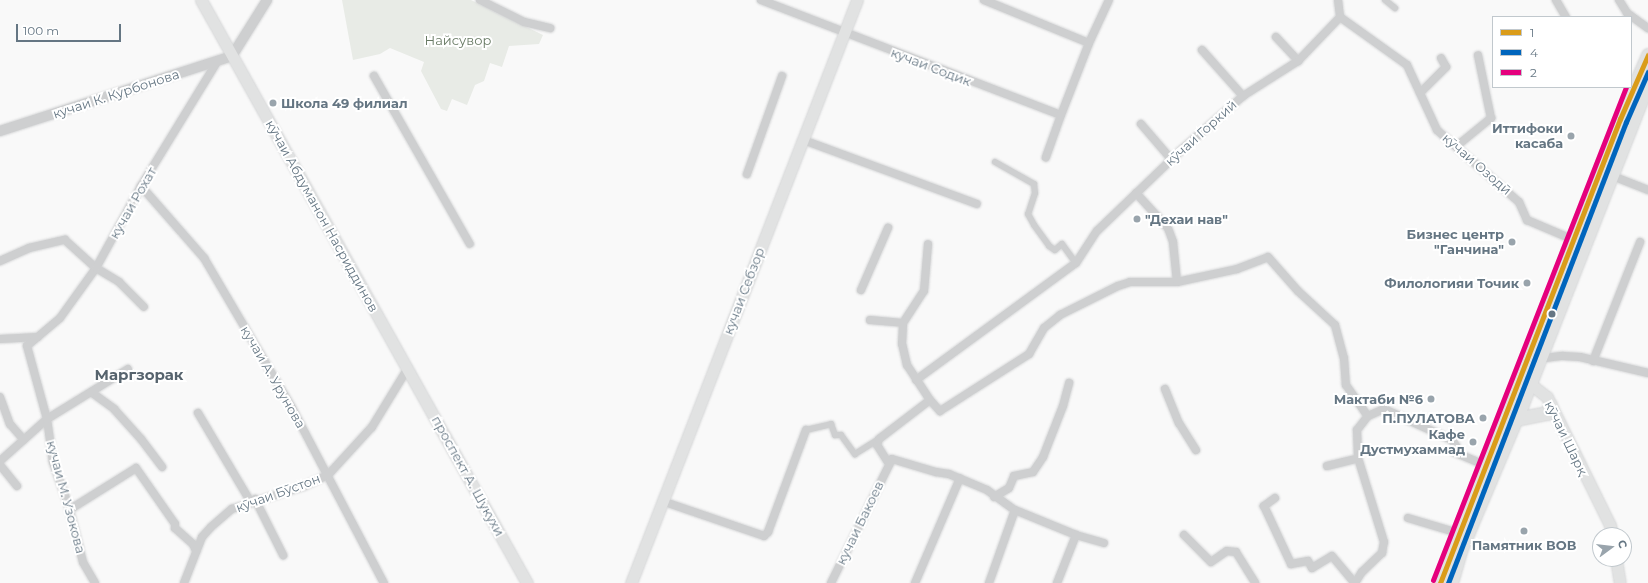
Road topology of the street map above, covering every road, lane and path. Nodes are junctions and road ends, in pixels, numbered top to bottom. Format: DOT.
graph roads {
  1 [pos="201,0"];
  2 [pos="267,0"];
  3 [pos="761,0"];
  4 [pos="857,0"];
  5 [pos="984,0"];
  6 [pos="1109,0"];
  7 [pos="1338,0"];
  8 [pos="1385,0"];
  9 [pos="1556,0"];
  10 [pos="1619,0"];
  11 [pos="485,1"];
  12 [pos="1395,8"];
  13 [pos="1624,15"];
  14 [pos="1565,16"];
  15 [pos="1340,17"];
  16 [pos="1632,19"];
  17 [pos="550,28"];
  18 [pos="1648,28"];
  19 [pos="845,33"];
  20 [pos="1276,37"];
  21 [pos="1089,42"];
  22 [pos="1202,50"];
  23 [pos="1478,54"];
  24 [pos="1648,55"];
  25 [pos="232,56"];
  26 [pos="1441,58"];
  27 [pos="1298,61"];
  28 [pos="217,62"];
  29 [pos="374,76"];
  30 [pos="782,76"];
  31 [pos="1648,82"];
  32 [pos="1420,93"];
  33 [pos="1243,96"];
  34 [pos="1061,115"];
  35 [pos="1141,124"];
  36 [pos="0,131"];
  37 [pos="803,140"];
  38 [pos="1458,145"];
  39 [pos="1046,157"];
  40 [pos="1171,159"];
  41 [pos="995,162"];
  42 [pos="747,174"];
  43 [pos="1610,175"];
  44 [pos="141,186"];
  45 [pos="1648,190"];
  46 [pos="1136,193"];
  47 [pos="978,204"];
  48 [pos="888,228"];
  49 [pos="1574,240"];
  50 [pos="1640,242"];
  51 [pos="470,244"];
  52 [pos="928,244"];
  53 [pos="0,261"];
  54 [pos="1076,263"];
  55 [pos="96,268"];
  56 [pos="1177,282"];
  57 [pos="861,290"];
  58 [pos="144,307"];
  59 [pos="870,320"];
  60 [pos="903,323"];
  61 [pos="0,339"];
  62 [pos="35,340"];
  63 [pos="1537,356"];
  64 [pos="1594,361"];
  65 [pos="408,368"];
  66 [pos="128,369"];
  67 [pos="1648,373"];
  68 [pos="1526,379"];
  69 [pos="916,380"];
  70 [pos="1069,383"];
  71 [pos="1165,389"];
  72 [pos="91,392"];
  73 [pos="0,397"];
  74 [pos="930,400"];
  75 [pos="1550,404"];
  76 [pos="198,414"];
  77 [pos="1368,416"];
  78 [pos="48,419"];
  79 [pos="1516,419"];
  80 [pos="806,430"];
  81 [pos="879,439"];
  82 [pos="24,440"];
  83 [pos="1196,450"];
  84 [pos="1358,458"];
  85 [pos="0,461"];
  86 [pos="889,464"];
  87 [pos="0,465"];
  88 [pos="1485,465"];
  89 [pos="1327,466"];
  90 [pos="162,468"];
  91 [pos="328,475"];
  92 [pos="960,478"];
  93 [pos="17,486"];
  94 [pos="994,497"];
  95 [pos="1275,498"];
  96 [pos="253,500"];
  97 [pos="662,501"];
  98 [pos="69,510"];
  99 [pos="1015,510"];
  100 [pos="1408,518"];
  101 [pos="1610,527"];
  102 [pos="1458,533"];
  103 [pos="1076,535"];
  104 [pos="1184,535"];
  105 [pos="1104,542"];
  106 [pos="196,551"];
  107 [pos="283,555"];
  108 [pos="1617,567"];
  109 [pos="95,583"];
  110 [pos="184,583"];
  111 [pos="384,583"];
  112 [pos="527,583"];
  113 [pos="631,583"];
  114 [pos="831,583"];
  115 [pos="915,583"];
  116 [pos="989,583"];
  117 [pos="1057,583"];
  118 [pos="1255,583"];
  119 [pos="1355,583"];
  120 [pos="1440,583"];
  121 [pos="1451,583"];
  122 [pos="1620,583"];
  1 -- 25 [label="main road, кӯчаи Абдуманон Насриддинов"];
  2 -- 25 [label="street"];
  3 -- 19 [label="street, кучаи Содик"];
  4 -- 19 [label="main road, кучаи Себзор"];
  5 -- 21 [label="street"];
  6 -- 21 [label="street"];
  7 -- 15 [label="street"];
  8 -- 12 [label="street"];
  9 -- 14 [label="street"];
  10 -- 13 [label="street"];
  11 -- 17 [label="street"];
  15 -- 27 [label="street, кӯчаи Горкий"];
  15 -- 32 [label="street, кӯчаи Озодӣ"];
  16 -- 18 [label="street"];
  19 -- 34 [label="street, кучаи Содик"];
  19 -- 37 [label="main road, кучаи Себзор"];
  20 -- 27 [label="street"];
  21 -- 34 [label="street"];
  22 -- 33 [label="street"];
  23 -- 38 [label="street"];
  24 -- 49 [label="main road"];
  25 -- 28 [label="street, кучаи К. Курбонова"];
  25 -- 65 [label="main road, кӯчаи Абдуманон Насриддинов"];
  26 -- 32 [label="street"];
  27 -- 33 [label="street, кӯчаи Горкий"];
  28 -- 36 [label="street, кучаи К. Курбонова"];
  28 -- 44 [label="street, кучаи Рохат"];
  29 -- 51 [label="street"];
  30 -- 42 [label="street"];
  31 -- 43 [label="main road"];
  32 -- 38 [label="street, кӯчаи Озодӣ"];
  33 -- 40 [label="street, кӯчаи Горкий"];
  34 -- 39 [label="street"];
  35 -- 40 [label="street"];
  37 -- 47 [label="street"];
  37 -- 97 [label="main road, кучаи Себзор"];
  38 -- 49 [label="street, кӯчаи Озодӣ"];
  40 -- 46 [label="street, кӯчаи Горкий"];
  41 -- 54 [label="street"];
  43 -- 45 [label="street"];
  43 -- 63 [label="main road"];
  44 -- 55 [label="street, кучаи Рохат"];
  44 -- 91 [label="street, кучаи А. Урунова"];
  46 -- 54 [label="street, кӯчаи Горкий"];
  46 -- 56 [label="street"];
  48 -- 57 [label="street"];
  49 -- 63 [label="main road"];
  50 -- 64 [label="street"];
  52 -- 60 [label="street"];
  53 -- 55 [label="street"];
  54 -- 69 [label="street, кӯчаи Горкий"];
  55 -- 58 [label="street"];
  55 -- 62 [label="street, кучаи Рохат"];
  56 -- 74 [label="street"];
  56 -- 77 [label="street"];
  59 -- 60 [label="street"];
  60 -- 69 [label="street"];
  61 -- 62 [label="street"];
  62 -- 78 [label="street, кучаи М. Узокова"];
  63 -- 64 [label="street"];
  63 -- 68 [label="main road"];
  64 -- 67 [label="street"];
  65 -- 91 [label="street, кӯчаи Бӯстон"];
  65 -- 112 [label="main road, проспект А. Шукухи"];
  66 -- 72 [label="street"];
  68 -- 75 [label="main road, кӯчаи Шарқ"];
  68 -- 79 [label="main road"];
  68 -- 88 [label="main road"];
  69 -- 74 [label="street"];
  70 -- 94 [label="street"];
  71 -- 83 [label="street"];
  72 -- 78 [label="street"];
  72 -- 90 [label="street"];
  73 -- 82 [label="street"];
  74 -- 81 [label="street"];
  75 -- 79 [label="main road"];
  75 -- 101 [label="main road, кӯчаи Шарқ"];
  76 -- 96 [label="street"];
  77 -- 84 [label="street"];
  77 -- 88 [label="street"];
  78 -- 82 [label="street"];
  78 -- 98 [label="street, кучаи М. Узокова"];
  79 -- 121 [label="main road"];
  80 -- 81 [label="street"];
  80 -- 97 [label="street"];
  81 -- 86 [label="street"];
  82 -- 85 [label="street"];
  84 -- 89 [label="street"];
  84 -- 119 [label="street"];
  86 -- 92 [label="street"];
  86 -- 114 [label="street, кучаи Бакоев"];
  87 -- 93 [label="street"];
  88 -- 102 [label="main road"];
  91 -- 96 [label="street, кӯчаи Бӯстон"];
  91 -- 111 [label="street, кучаи А. Урунова"];
  92 -- 94 [label="street"];
  92 -- 115 [label="street"];
  94 -- 99 [label="street"];
  95 -- 119 [label="street"];
  96 -- 106 [label="street, кӯчаи Бӯстон"];
  96 -- 107 [label="street"];
  97 -- 113 [label="main road, кучаи Себзор"];
  98 -- 106 [label="street"];
  98 -- 109 [label="street, кучаи М. Узокова"];
  99 -- 103 [label="street"];
  99 -- 116 [label="street"];
  100 -- 102 [label="street"];
  102 -- 120 [label="main road"];
  103 -- 105 [label="street"];
  103 -- 117 [label="street"];
  104 -- 118 [label="street"];
  106 -- 110 [label="street, кӯчаи Бӯстон"];
  108 -- 122 [label="main road"];
}
